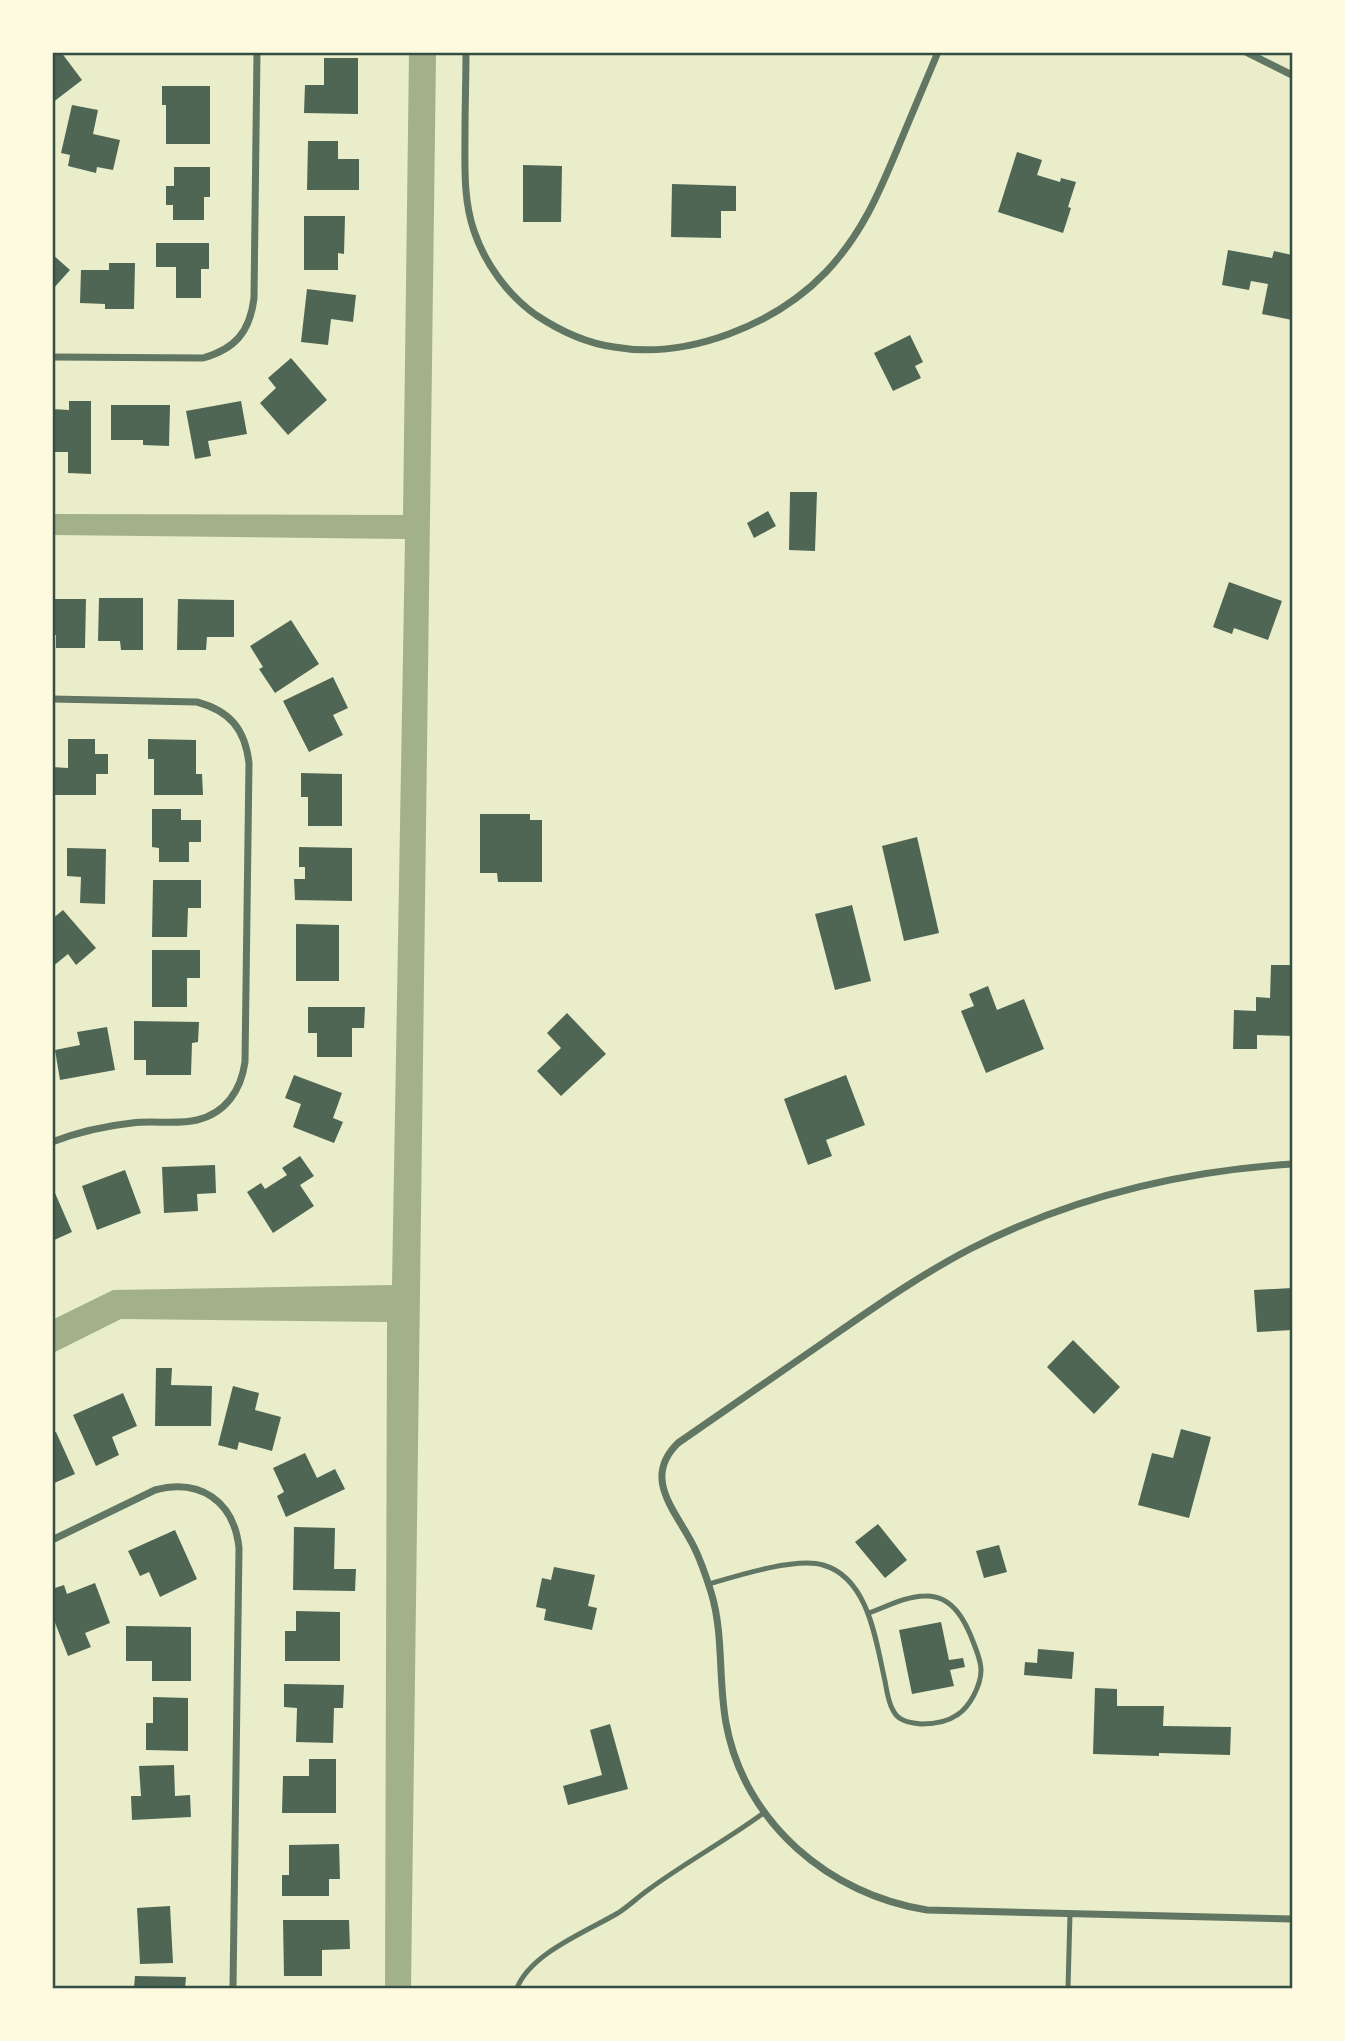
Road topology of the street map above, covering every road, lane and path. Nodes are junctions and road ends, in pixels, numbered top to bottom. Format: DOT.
graph roads {
  1 [pos="257,52"];
  2 [pos="466,52"];
  3 [pos="938,52"];
  4 [pos="1246,52"];
  5 [pos="1293,75"];
  6 [pos="52,357"];
  7 [pos="52,699"];
  8 [pos="52,1142"];
  9 [pos="1293,1164"];
  10 [pos="52,1540"];
  11 [pos="709,1584"];
  12 [pos="869,1613"];
  13 [pos="765,1812"];
  14 [pos="1070,1914"];
  15 [pos="1293,1919"];
  16 [pos="233,1989"];
  17 [pos="517,1989"];
  18 [pos="1068,1989"];
  1 -- 6 [label="street"];
  2 -- 3 [label="street"];
  4 -- 5 [label="street"];
  7 -- 8 [label="street"];
  9 -- 11 [label="street"];
  10 -- 16 [label="street"];
  11 -- 12 [label="lane"];
  11 -- 13 [label="street"];
  12 -- 12 [label="lane"];
  13 -- 14 [label="street"];
  13 -- 17 [label="lane"];
  14 -- 15 [label="street"];
  14 -- 18 [label="lane"];
}
